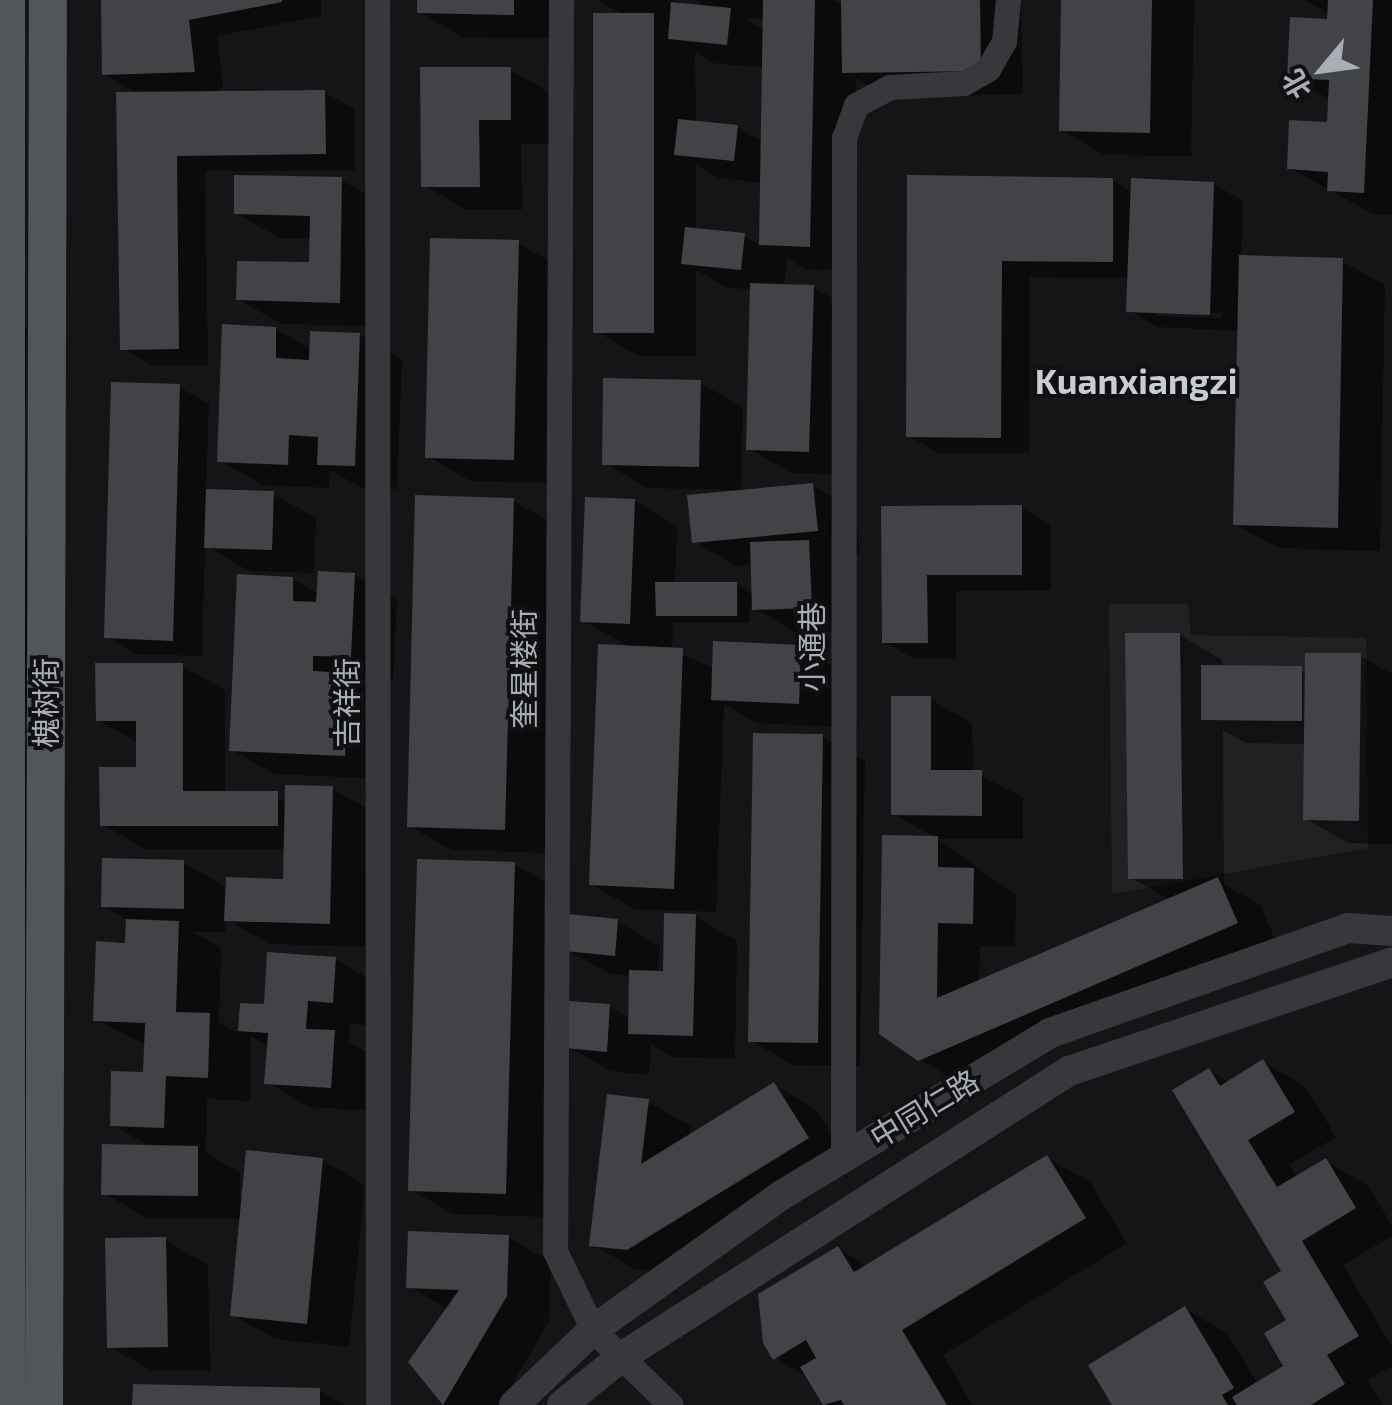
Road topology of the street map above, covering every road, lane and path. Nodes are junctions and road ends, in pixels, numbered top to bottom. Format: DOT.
graph roads {
  1 [pos="6,0"];
  2 [pos="48,0"];
  3 [pos="377,0"];
  4 [pos="560,0"];
  5 [pos="1008,0"];
  6 [pos="1392,930"];
  7 [pos="1392,962"];
  8 [pos="843,1156"];
  9 [pos="593,1330"];
  10 [pos="620,1358"];
  11 [pos="6,1405"];
  12 [pos="44,1405"];
  13 [pos="378,1405"];
  14 [pos="514,1405"];
  15 [pos="562,1405"];
  16 [pos="672,1405"];
  1 -- 11 [label="main road, 槐树街"];
  2 -- 12 [label="main road, 槐树街"];
  3 -- 13 [label="street, 吉祥街"];
  4 -- 9 [label="street, 奎星楼街"];
  5 -- 8 [label="street, 小通巷"];
  6 -- 8 [label="street, 中同仁路"];
  7 -- 10 [label="street"];
  8 -- 9 [label="street, 中同仁路"];
  9 -- 10 [label="street, 奎星楼街"];
  9 -- 14 [label="street, 中同仁路"];
  10 -- 15 [label="street"];
  10 -- 16 [label="street, 奎星楼街"];
}
